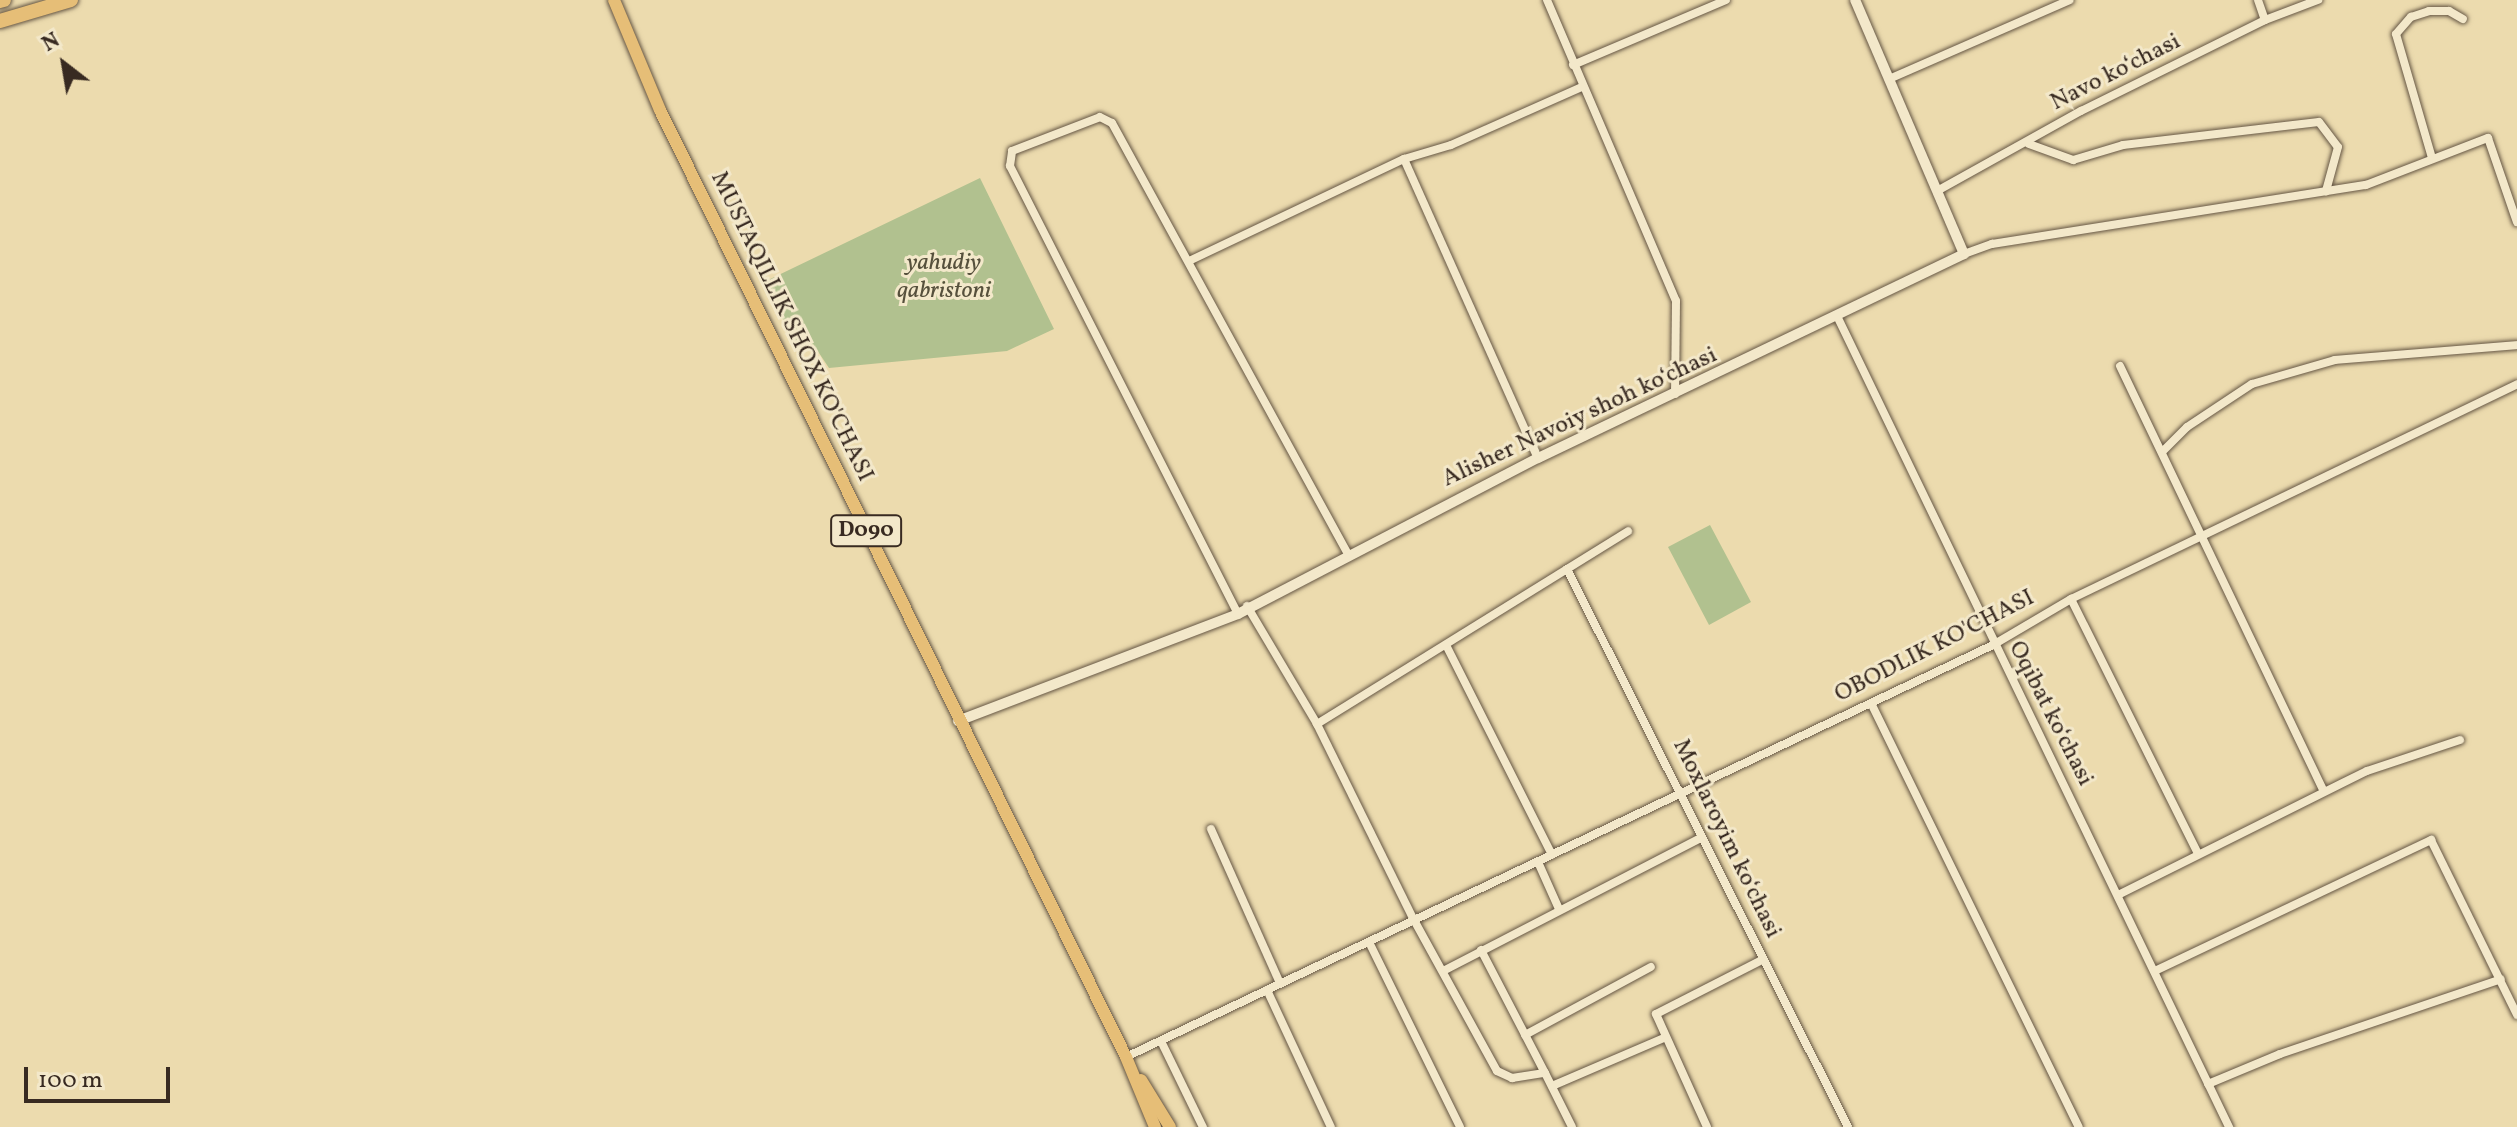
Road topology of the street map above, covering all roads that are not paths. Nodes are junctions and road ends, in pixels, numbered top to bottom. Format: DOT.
graph roads {
  1 [pos="71,0"];
  2 [pos="614,0"];
  3 [pos="1547,0"];
  4 [pos="1726,0"];
  5 [pos="1855,0"];
  6 [pos="2070,0"];
  7 [pos="2258,0"];
  8 [pos="2318,0"];
  9 [pos="2463,19"];
  10 [pos="2265,20"];
  11 [pos="0,21"];
  12 [pos="1573,65"];
  13 [pos="1889,79"];
  14 [pos="1582,87"];
  15 [pos="2029,144"];
  16 [pos="2432,158"];
  17 [pos="1404,159"];
  18 [pos="1937,191"];
  19 [pos="2326,191"];
  20 [pos="2517,222"];
  21 [pos="1964,254"];
  22 [pos="1189,261"];
  23 [pos="1838,318"];
  24 [pos="2517,345"];
  25 [pos="2120,366"];
  26 [pos="2517,384"];
  27 [pos="1675,394"];
  28 [pos="2162,452"];
  29 [pos="1538,458"];
  30 [pos="1628,531"];
  31 [pos="2201,537"];
  32 [pos="1347,553"];
  33 [pos="1567,569"];
  34 [pos="2071,599"];
  35 [pos="1247,606"];
  36 [pos="1238,614"];
  37 [pos="1446,645"];
  38 [pos="1993,645"];
  39 [pos="1871,703"];
  40 [pos="958,721"];
  41 [pos="1317,724"];
  42 [pos="2460,740"];
  43 [pos="2324,791"];
  44 [pos="1683,792"];
  45 [pos="1211,829"];
  46 [pos="1701,838"];
  47 [pos="2198,854"];
  48 [pos="1552,855"];
  49 [pos="1538,862"];
  50 [pos="2118,895"];
  51 [pos="1559,909"];
  52 [pos="1414,920"];
  53 [pos="1369,942"];
  54 [pos="1481,950"];
  55 [pos="1762,960"];
  56 [pos="1651,967"];
  57 [pos="1445,970"];
  58 [pos="2155,971"];
  59 [pos="2501,979"];
  60 [pos="1280,983"];
  61 [pos="1267,990"];
  62 [pos="2517,1015"];
  63 [pos="1525,1035"];
  64 [pos="1664,1038"];
  65 [pos="1161,1041"];
  66 [pos="1126,1057"];
  67 [pos="1545,1073"];
  68 [pos="2208,1084"];
  69 [pos="1552,1086"];
  70 [pos="1155,1127"];
  71 [pos="1170,1127"];
  72 [pos="1203,1127"];
  73 [pos="1331,1127"];
  74 [pos="1460,1127"];
  75 [pos="1572,1127"];
  76 [pos="1707,1127"];
  77 [pos="1848,1127"];
  78 [pos="2079,1127"];
  79 [pos="2229,1127"];
  1 -- 11 [label="highway"];
  2 -- 40 [label="main road, MUSTAQILLIK SHOX KO'CHASI / D090"];
  3 -- 12 [label="street"];
  4 -- 12 [label="street"];
  5 -- 13 [label="street"];
  6 -- 13 [label="street"];
  7 -- 10 [label="street"];
  8 -- 10 [label="street, Navo koʻchasi"];
  9 -- 16 [label="street"];
  10 -- 15 [label="street, Navo koʻchasi"];
  12 -- 14 [label="street"];
  13 -- 18 [label="street"];
  14 -- 17 [label="street"];
  14 -- 27 [label="street"];
  15 -- 18 [label="street, Navo koʻchasi"];
  15 -- 19 [label="street"];
  16 -- 19 [label="street"];
  16 -- 20 [label="street"];
  17 -- 22 [label="street"];
  17 -- 29 [label="street"];
  18 -- 21 [label="street"];
  19 -- 21 [label="street"];
  21 -- 23 [label="street, Alisher Navoiy shoh koʻchasi"];
  22 -- 32 [label="street"];
  22 -- 36 [label="street"];
  23 -- 27 [label="street, Alisher Navoiy shoh koʻchasi"];
  23 -- 38 [label="street, Oqibat koʻchasi"];
  24 -- 28 [label="street"];
  25 -- 28 [label="street"];
  26 -- 31 [label="street, OBODLIK KO'CHASI"];
  27 -- 29 [label="street, Alisher Navoiy shoh koʻchasi"];
  28 -- 31 [label="street"];
  29 -- 32 [label="street, Alisher Navoiy shoh koʻchasi"];
  30 -- 33 [label="street"];
  31 -- 34 [label="street, OBODLIK KO'CHASI"];
  31 -- 43 [label="street"];
  32 -- 35 [label="street, Alisher Navoiy shoh koʻchasi"];
  33 -- 37 [label="street"];
  33 -- 44 [label="street, Moxlaroyim koʻchasi"];
  34 -- 38 [label="street, OBODLIK KO'CHASI"];
  34 -- 47 [label="street"];
  35 -- 36 [label="street, Alisher Navoiy shoh koʻchasi"];
  35 -- 41 [label="street"];
  36 -- 40 [label="street, Alisher Navoiy shoh koʻchasi"];
  37 -- 41 [label="street"];
  37 -- 48 [label="street"];
  38 -- 39 [label="street, OBODLIK KO'CHASI"];
  38 -- 50 [label="street, Oqibat koʻchasi"];
  39 -- 44 [label="street, OBODLIK KO'CHASI"];
  39 -- 78 [label="street"];
  40 -- 66 [label="main road, MUSTAQILLIK SHOX KO'CHASI / D090"];
  41 -- 52 [label="street"];
  42 -- 43 [label="street"];
  43 -- 47 [label="street"];
  44 -- 46 [label="street, Moxlaroyim koʻchasi"];
  44 -- 48 [label="street, OBODLIK KO'CHASI"];
  45 -- 60 [label="street"];
  46 -- 51 [label="street"];
  46 -- 55 [label="street, Moxlaroyim koʻchasi"];
  47 -- 50 [label="street"];
  48 -- 49 [label="street, OBODLIK KO'CHASI"];
  49 -- 51 [label="street"];
  49 -- 52 [label="street, OBODLIK KO'CHASI"];
  50 -- 58 [label="street, Oqibat koʻchasi"];
  51 -- 54 [label="street"];
  52 -- 53 [label="street, OBODLIK KO'CHASI"];
  52 -- 57 [label="street"];
  53 -- 60 [label="street, OBODLIK KO'CHASI"];
  53 -- 74 [label="street"];
  54 -- 57 [label="street"];
  54 -- 63 [label="street"];
  55 -- 64 [label="street"];
  55 -- 77 [label="street, Moxlaroyim koʻchasi"];
  56 -- 63 [label="street"];
  57 -- 67 [label="street"];
  58 -- 59 [label="street"];
  58 -- 68 [label="street, Oqibat koʻchasi"];
  59 -- 62 [label="street"];
  59 -- 68 [label="street"];
  60 -- 61 [label="street, OBODLIK KO'CHASI"];
  61 -- 65 [label="street, OBODLIK KO'CHASI"];
  61 -- 73 [label="street"];
  63 -- 67 [label="street"];
  64 -- 69 [label="street"];
  64 -- 76 [label="street"];
  65 -- 66 [label="street, OBODLIK KO'CHASI"];
  65 -- 72 [label="street"];
  66 -- 70 [label="main road, MUSTAQILLIK SHOX KO'CHASI / D090"];
  66 -- 71 [label="main road, MUSTAQILLIK SHOX KO'CHASI / D090"];
  67 -- 69 [label="street"];
  68 -- 79 [label="street, Oqibat koʻchasi"];
  69 -- 75 [label="street"];
}
